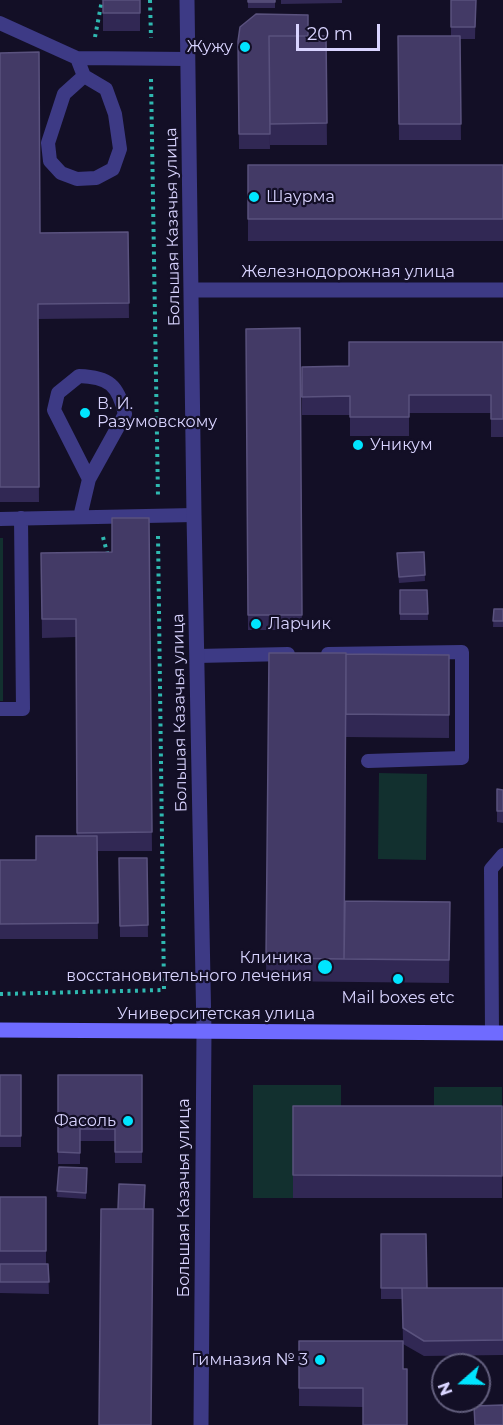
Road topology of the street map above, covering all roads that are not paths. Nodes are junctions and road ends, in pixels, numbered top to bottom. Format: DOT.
graph roads {
  1 [pos="187,0"];
  2 [pos="0,23"];
  3 [pos="84,58"];
  4 [pos="188,59"];
  5 [pos="84,76"];
  6 [pos="192,290"];
  7 [pos="503,290"];
  8 [pos="89,479"];
  9 [pos="194,515"];
  10 [pos="80,517"];
  11 [pos="21,518"];
  12 [pos="0,519"];
  13 [pos="197,656"];
  14 [pos="0,709"];
  15 [pos="368,761"];
  16 [pos="503,855"];
  17 [pos="0,1030"];
  18 [pos="204,1032"];
  19 [pos="497,1033"];
  20 [pos="201,1425"];
  1 -- 4 [label="street, Большая Казачья улица"];
  2 -- 3 [label="lane"];
  3 -- 4 [label="lane"];
  3 -- 5 [label="lane"];
  4 -- 6 [label="street, Большая Казачья улица"];
  5 -- 5 [label="lane"];
  6 -- 7 [label="street, Железнодорожная улица"];
  6 -- 9 [label="street, Большая Казачья улица"];
  8 -- 8 [label="lane"];
  8 -- 10 [label="lane"];
  9 -- 10 [label="lane"];
  9 -- 13 [label="street, Большая Казачья улица"];
  10 -- 11 [label="lane"];
  11 -- 12 [label="lane"];
  11 -- 14 [label="lane"];
  13 -- 15 [label="lane"];
  13 -- 18 [label="street, Большая Казачья улица"];
  16 -- 19 [label="lane"];
  17 -- 18 [label="main road, Университетская улица"];
  18 -- 19 [label="main road, Университетская улица"];
  18 -- 20 [label="street, Большая Казачья улица"];
}
